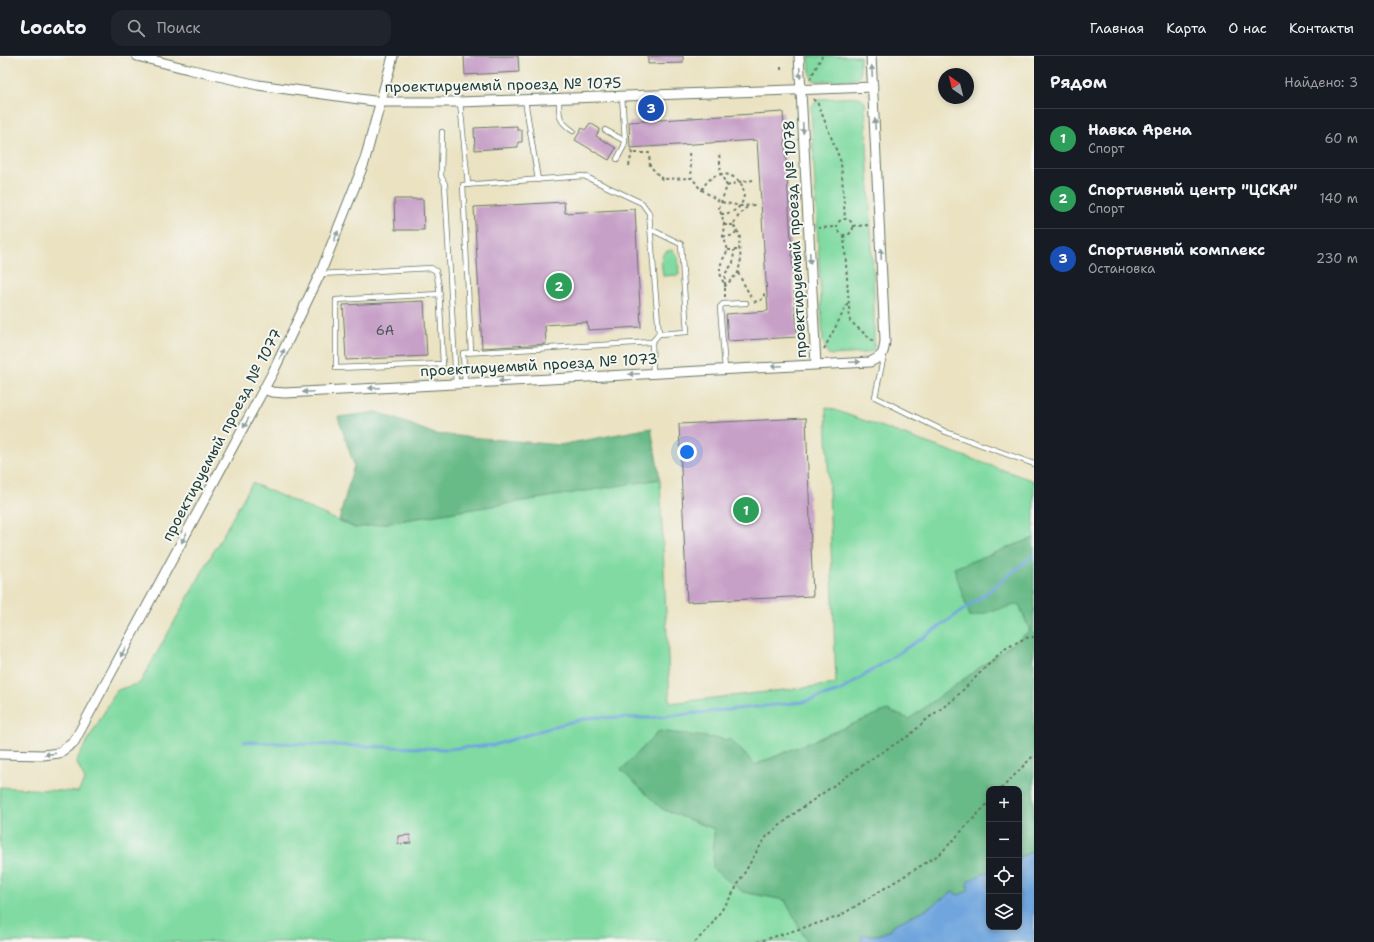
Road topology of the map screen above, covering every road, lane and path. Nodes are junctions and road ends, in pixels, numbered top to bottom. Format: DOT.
graph roads {
  1 [pos="137,56"];
  2 [pos="394,56"];
  3 [pos="800,56"];
  4 [pos="822,56"];
  5 [pos="871,56"];
  6 [pos="781,68"];
  7 [pos="781,74"];
  8 [pos="810,79"];
  9 [pos="873,87"];
  10 [pos="801,90"];
  11 [pos="622,96"];
  12 [pos="559,99"];
  13 [pos="525,100"];
  14 [pos="381,102"];
  15 [pos="460,102"];
  16 [pos="605,130"];
  17 [pos="573,131"];
  18 [pos="442,132"];
  19 [pos="625,144"];
  20 [pos="632,152"];
  21 [pos="719,152"];
  22 [pos="689,153"];
  23 [pos="617,160"];
  24 [pos="629,166"];
  25 [pos="721,174"];
  26 [pos="692,178"];
  27 [pos="538,180"];
  28 [pos="753,180"];
  29 [pos="739,182"];
  30 [pos="468,185"];
  31 [pos="727,186"];
  32 [pos="702,191"];
  33 [pos="721,202"];
  34 [pos="756,205"];
  35 [pos="741,206"];
  36 [pos="749,206"];
  37 [pos="721,214"];
  38 [pos="845,219"];
  39 [pos="724,225"];
  40 [pos="733,225"];
  41 [pos="874,225"];
  42 [pos="853,226"];
  43 [pos="837,227"];
  44 [pos="815,228"];
  45 [pos="650,229"];
  46 [pos="738,231"];
  47 [pos="844,235"];
  48 [pos="723,236"];
  49 [pos="739,247"];
  50 [pos="728,250"];
  51 [pos="734,250"];
  52 [pos="738,273"];
  53 [pos="320,274"];
  54 [pos="725,286"];
  55 [pos="764,292"];
  56 [pos="440,294"];
  57 [pos="754,302"];
  58 [pos="849,302"];
  59 [pos="746,303"];
  60 [pos="726,304"];
  61 [pos="658,334"];
  62 [pos="652,342"];
  63 [pos="877,342"];
  64 [pos="823,351"];
  65 [pos="884,351"];
  66 [pos="471,352"];
  67 [pos="816,364"];
  68 [pos="725,369"];
  69 [pos="653,373"];
  70 [pos="460,383"];
  71 [pos="264,389"];
  72 [pos="1034,464"];
  73 [pos="1034,637"];
  74 [pos="0,754"];
  75 [pos="1034,755"];
  76 [pos="1004,786"];
  77 [pos="986,805"];
  78 [pos="696,942"];
  79 [pos="757,942"];
  1 -- 14 [label="street, проектируемый проезд № 1075"];
  2 -- 14 [label="street, проектируемый проезд № 1077"];
  3 -- 10 [label="street, проектируемый проезд № 1078, one-way"];
  4 -- 8 [label="path"];
  9 -- 5 [label="street, one-way"];
  6 -- 7 [label="path"];
  9 -- 10 [label="street, проектируемый проезд № 1075"];
  65 -- 9 [label="street, one-way"];
  10 -- 11 [label="street, проектируемый проезд № 1075"];
  10 -- 38 [label="path"];
  10 -- 67 [label="street, проектируемый проезд № 1078, one-way"];
  11 -- 12 [label="street, проектируемый проезд № 1075"];
  11 -- 19 [label="lane"];
  12 -- 13 [label="street, проектируемый проезд № 1075"];
  12 -- 17 [label="lane"];
  13 -- 15 [label="street, проектируемый проезд № 1075"];
  13 -- 27 [label="lane"];
  14 -- 15 [label="street, проектируемый проезд № 1075"];
  53 -- 14 [label="street, проектируемый проезд № 1077, one-way"];
  15 -- 30 [label="lane"];
  16 -- 19 [label="lane"];
  18 -- 70 [label="lane"];
  19 -- 20 [label="path"];
  19 -- 23 [label="lane"];
  20 -- 24 [label="path"];
  20 -- 26 [label="path"];
  21 -- 25 [label="path"];
  22 -- 26 [label="path"];
  25 -- 29 [label="path"];
  25 -- 31 [label="path"];
  25 -- 32 [label="path"];
  26 -- 32 [label="path"];
  27 -- 30 [label="lane"];
  27 -- 45 [label="lane"];
  28 -- 29 [label="path"];
  29 -- 31 [label="path"];
  29 -- 35 [label="path"];
  30 -- 66 [label="lane"];
  31 -- 33 [label="path"];
  32 -- 33 [label="path"];
  33 -- 35 [label="path"];
  33 -- 37 [label="path"];
  34 -- 36 [label="path"];
  35 -- 36 [label="path"];
  35 -- 37 [label="path"];
  36 -- 40 [label="path"];
  37 -- 39 [label="path"];
  38 -- 42 [label="path"];
  38 -- 43 [label="path"];
  39 -- 40 [label="path"];
  39 -- 48 [label="path"];
  40 -- 46 [label="path"];
  41 -- 42 [label="path"];
  42 -- 47 [label="path"];
  43 -- 44 [label="path"];
  43 -- 47 [label="path"];
  45 -- 61 [label="lane"];
  45 -- 61 [label="lane"];
  46 -- 48 [label="path"];
  46 -- 49 [label="path"];
  47 -- 58 [label="path"];
  48 -- 50 [label="path"];
  49 -- 51 [label="path"];
  49 -- 52 [label="path"];
  50 -- 51 [label="path"];
  50 -- 54 [label="path"];
  51 -- 54 [label="path"];
  52 -- 54 [label="path"];
  52 -- 57 [label="path"];
  53 -- 56 [label="lane"];
  71 -- 53 [label="street, проектируемый проезд № 1077, one-way"];
  54 -- 60 [label="path"];
  55 -- 57 [label="path"];
  56 -- 56 [label="lane"];
  57 -- 59 [label="path"];
  58 -- 63 [label="path"];
  58 -- 64 [label="path"];
  59 -- 60 [label="lane"];
  60 -- 68 [label="lane"];
  61 -- 62 [label="lane"];
  62 -- 66 [label="lane"];
  62 -- 69 [label="lane"];
  67 -- 65 [label="street, проектируемый проезд № 1078, one-way"];
  65 -- 72 [label="lane"];
  66 -- 70 [label="lane"];
  67 -- 68 [label="street, проектируемый проезд № 1073, one-way"];
  68 -- 69 [label="street, проектируемый проезд № 1073"];
  69 -- 70 [label="street, проектируемый проезд № 1073, one-way"];
  70 -- 71 [label="street, проектируемый проезд № 1073, one-way"];
  71 -- 74 [label="street, проектируемый проезд № 1077, one-way"];
  73 -- 78 [label="path"];
  75 -- 76 [label="path"];
  77 -- 79 [label="path"];
}
